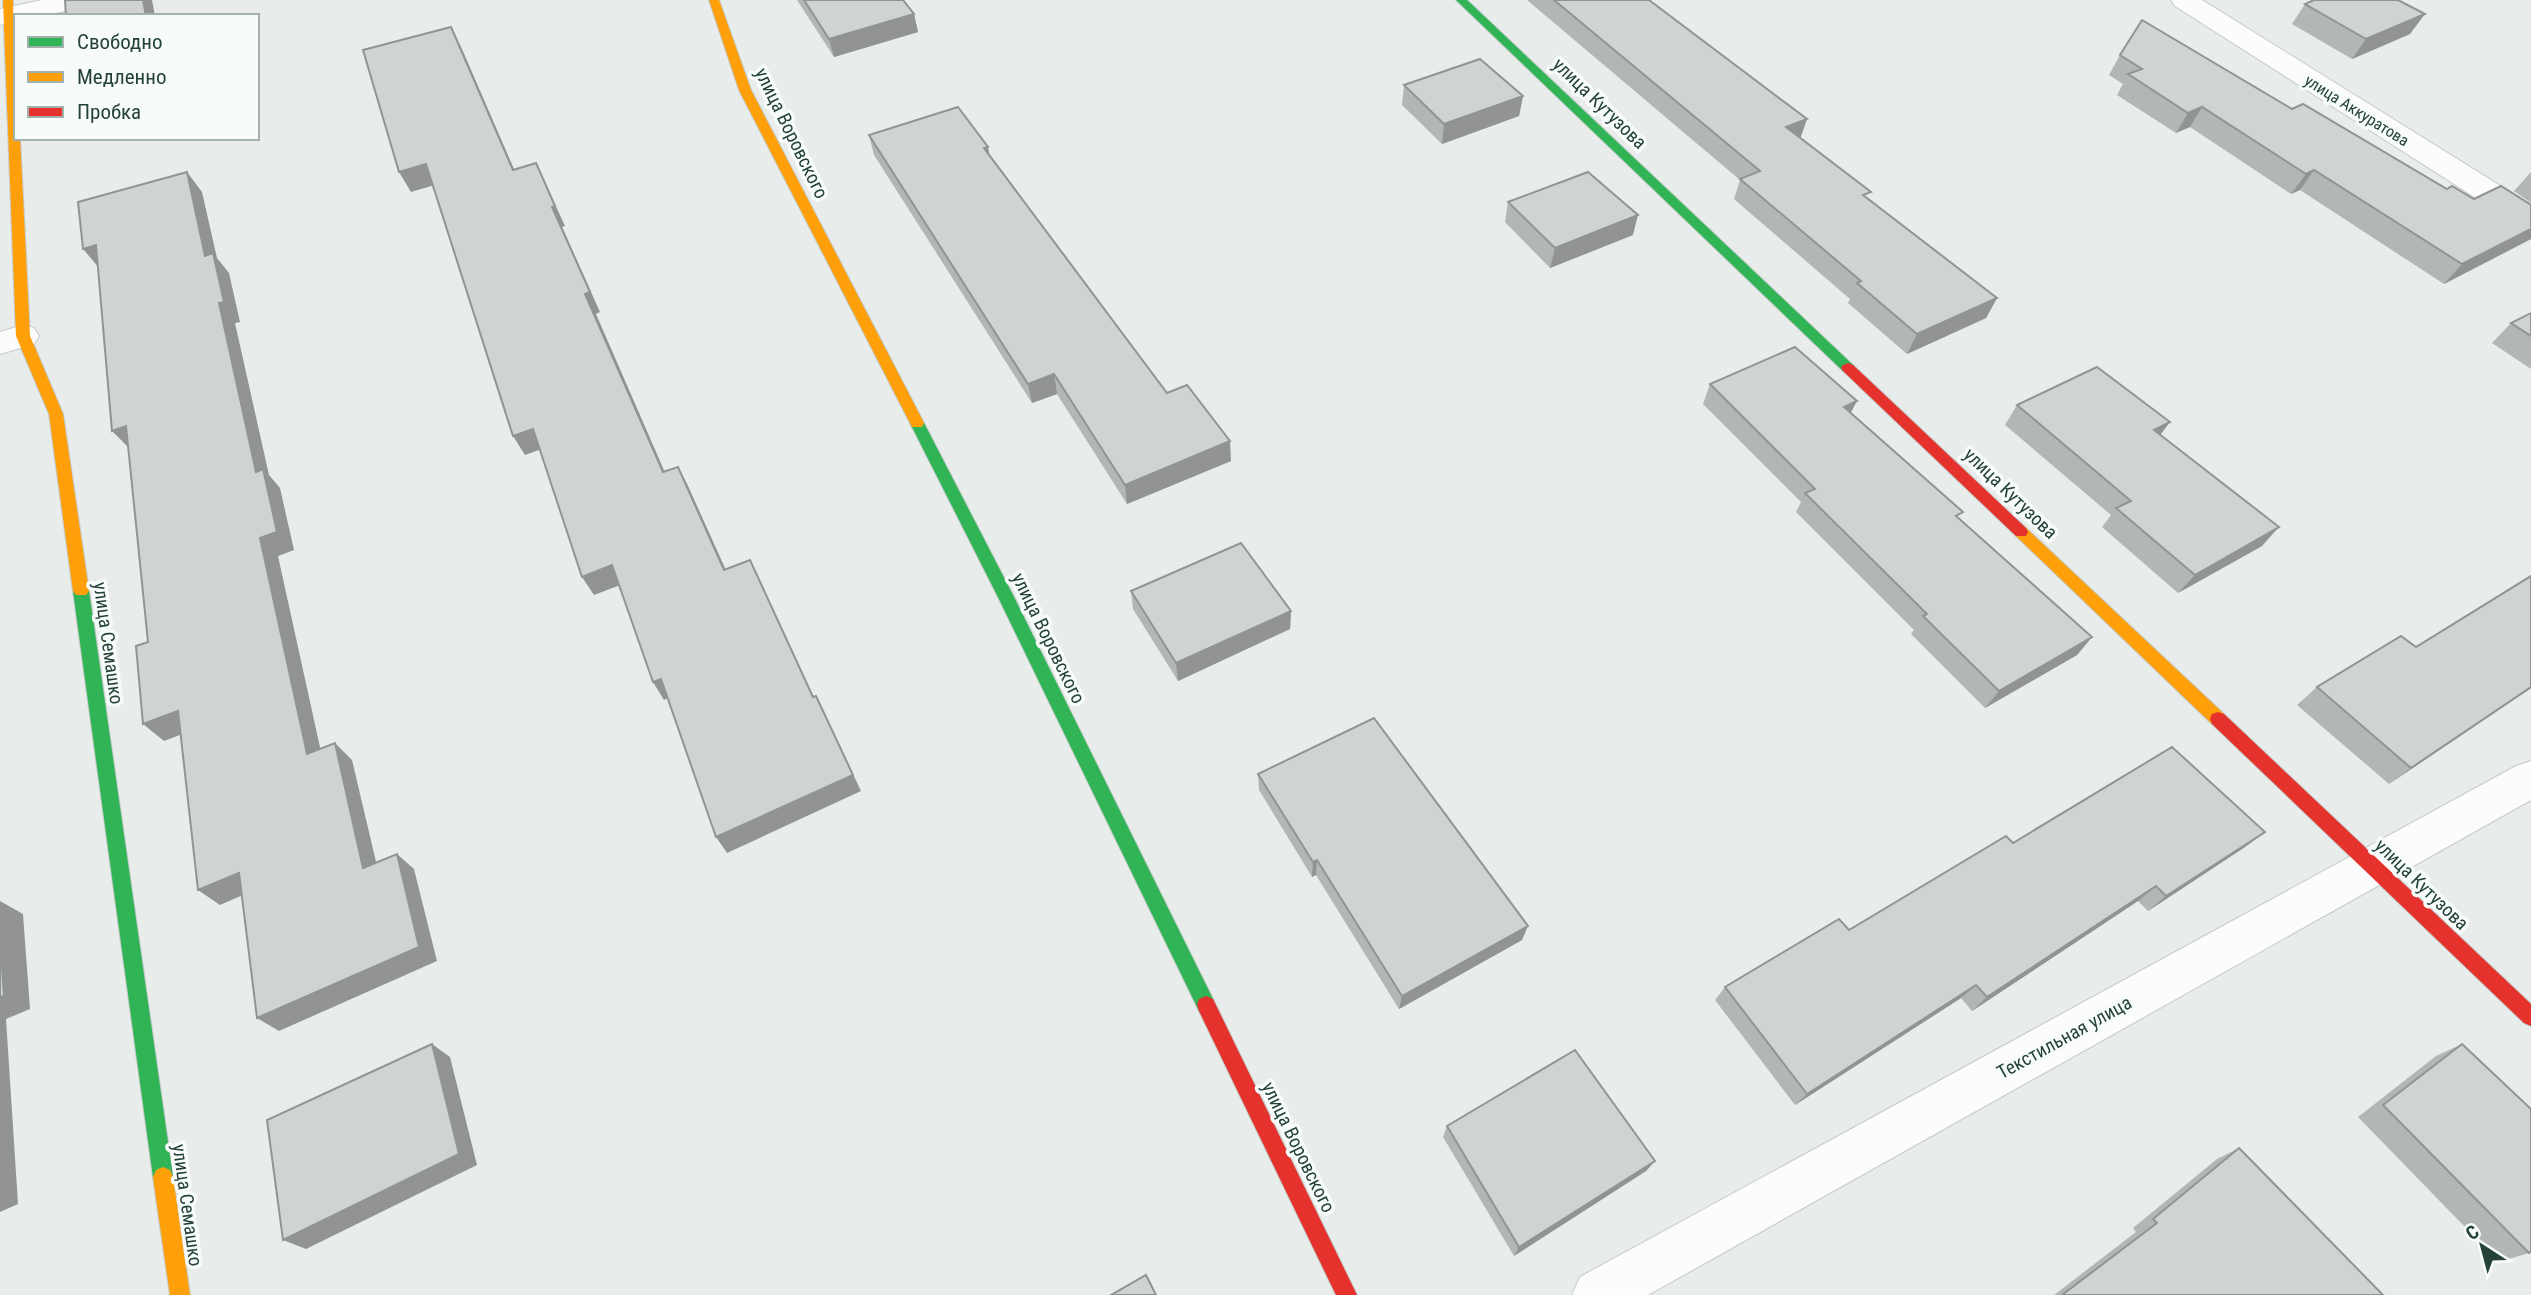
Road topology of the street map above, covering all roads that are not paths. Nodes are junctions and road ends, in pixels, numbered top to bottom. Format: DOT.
graph roads {
  1 [pos="78,0"];
  2 [pos="713,0"];
  3 [pos="1461,0"];
  4 [pos="2184,0"];
  5 [pos="5,11"];
  6 [pos="2531,219"];
  7 [pos="11,340"];
  8 [pos="2531,779"];
  9 [pos="2373,867"];
  10 [pos="2531,1017"];
  11 [pos="180,1295"];
  12 [pos="1347,1295"];
  13 [pos="1598,1295"];
  1 -- 5 [label="street"];
  2 -- 12 [label="street, улица Воровского"];
  3 -- 9 [label="street, улица Кутузова"];
  4 -- 6 [label="street, улица Аккуратова"];
  5 -- 7 [label="street, улица Семашко"];
  7 -- 11 [label="street, улица Семашко"];
  8 -- 9 [label="street, Текстильная улица"];
  9 -- 10 [label="street, улица Кутузова"];
  9 -- 13 [label="street, Текстильная улица"];
}
